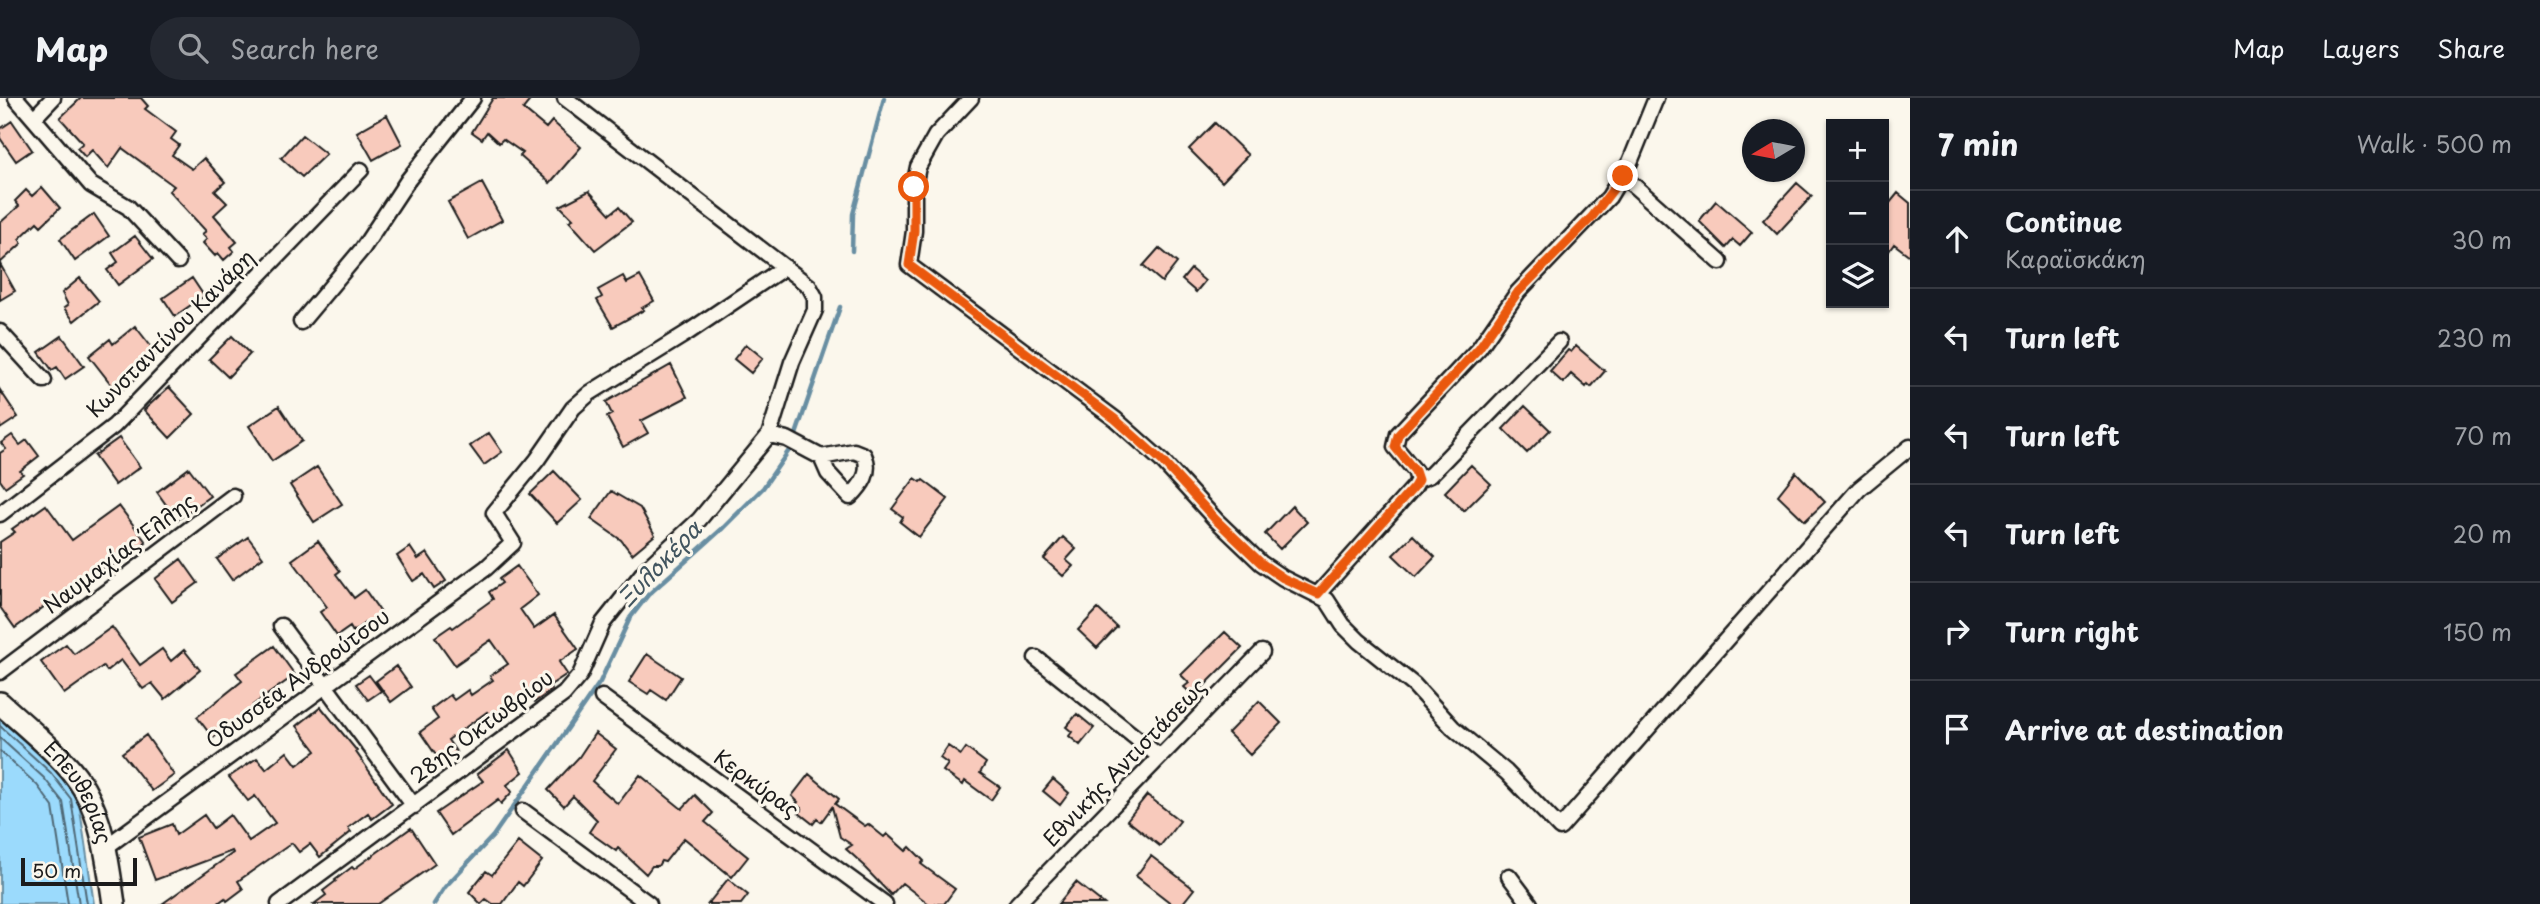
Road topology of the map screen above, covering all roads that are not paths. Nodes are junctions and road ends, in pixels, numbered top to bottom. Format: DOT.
graph roads {
  1 [pos="16,98"];
  2 [pos="53,98"];
  3 [pos="473,98"];
  4 [pos="565,98"];
  5 [pos="971,98"];
  6 [pos="1656,98"];
  7 [pos="34,118"];
  8 [pos="361,170"];
  9 [pos="1623,176"];
  10 [pos="178,261"];
  11 [pos="1720,262"];
  12 [pos="785,267"];
  13 [pos="301,322"];
  14 [pos="0,332"];
  15 [pos="1559,342"];
  16 [pos="44,380"];
  17 [pos="769,435"];
  18 [pos="1910,447"];
  19 [pos="821,457"];
  20 [pos="1418,480"];
  21 [pos="233,496"];
  22 [pos="0,514"];
  23 [pos="1318,594"];
  24 [pos="281,626"];
  25 [pos="1262,652"];
  26 [pos="1036,658"];
  27 [pos="0,671"];
  28 [pos="325,686"];
  29 [pos="602,697"];
  30 [pos="0,703"];
  31 [pos="1160,757"];
  32 [pos="414,806"];
  33 [pos="523,811"];
  34 [pos="106,847"];
  35 [pos="1509,876"];
  36 [pos="114,904"];
  37 [pos="279,904"];
  38 [pos="649,904"];
  39 [pos="885,904"];
  40 [pos="1017,904"];
  41 [pos="1530,904"];
  1 -- 7 [label="street"];
  2 -- 7 [label="street"];
  3 -- 13 [label="street"];
  4 -- 12 [label="street"];
  5 -- 23 [label="street"];
  6 -- 9 [label="street"];
  7 -- 10 [label="street"];
  8 -- 22 [label="street, Κωνσταντίνου Κανάρη"];
  9 -- 11 [label="street"];
  9 -- 20 [label="street"];
  12 -- 17 [label="street, 28ης Οκτωβρίου"];
  12 -- 28 [label="street, Οδυσσέα Ανδρούτσου"];
  14 -- 16 [label="street"];
  15 -- 20 [label="street"];
  17 -- 19 [label="street"];
  17 -- 32 [label="street, 28ης Οκτωβρίου"];
  18 -- 23 [label="street"];
  20 -- 23 [label="street"];
  21 -- 27 [label="street, Ναυμαχίας Έλλης"];
  24 -- 28 [label="street"];
  25 -- 31 [label="street, Εθνικής Αντιστάσεως"];
  26 -- 31 [label="street"];
  28 -- 32 [label="street"];
  28 -- 34 [label="street, Οδυσσέα Ανδρούτσου"];
  29 -- 39 [label="street, Κερκύρας"];
  30 -- 34 [label="street, Ελευθερίας"];
  31 -- 40 [label="street, Εθνικής Αντιστάσεως"];
  32 -- 37 [label="street, 28ης Οκτωβρίου"];
  33 -- 38 [label="street"];
  34 -- 36 [label="street, Ελευθερίας"];
  35 -- 41 [label="street"];
}
